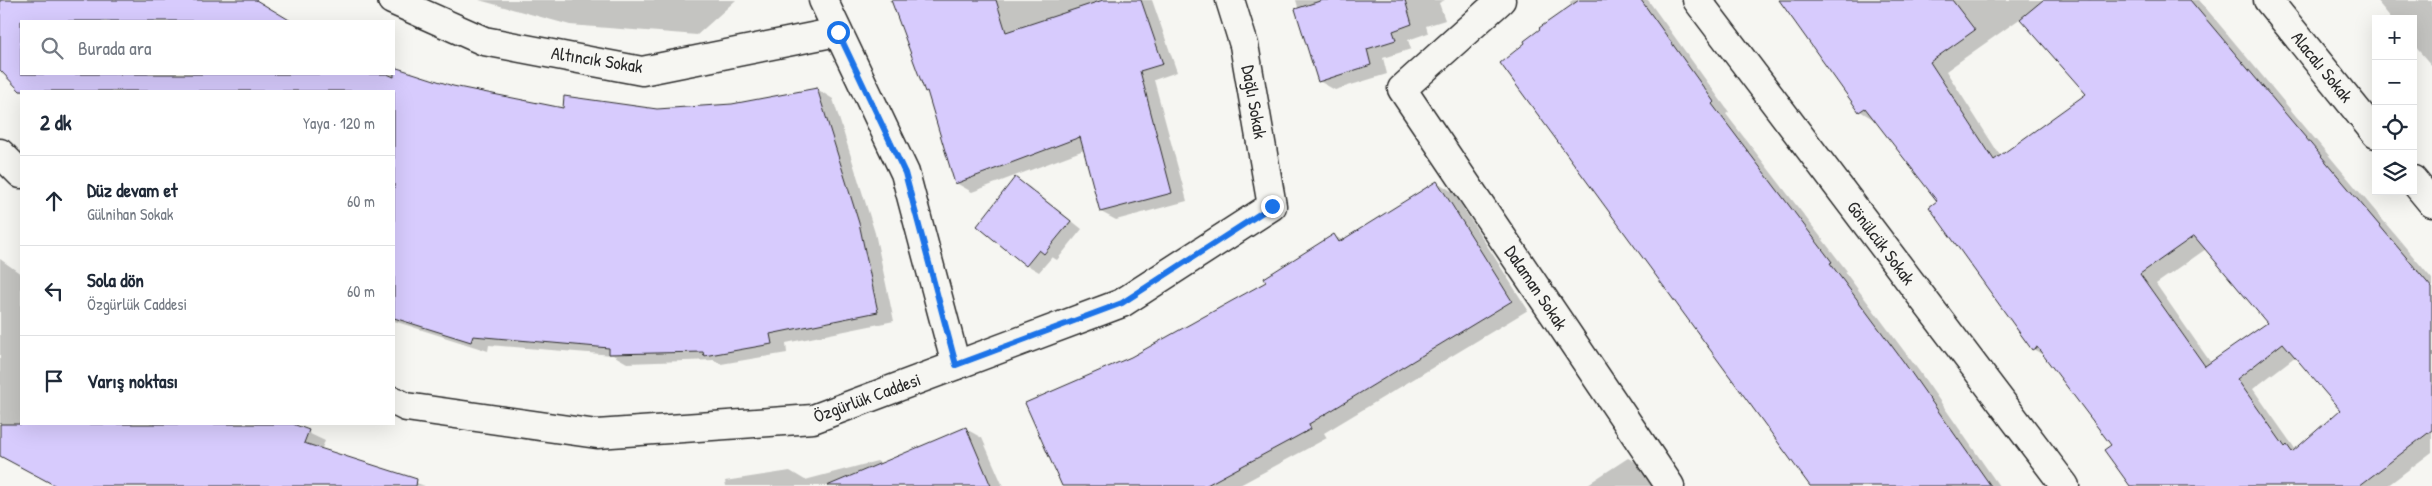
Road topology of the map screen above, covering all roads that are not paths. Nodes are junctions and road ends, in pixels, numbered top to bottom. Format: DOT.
graph roads {
  1 [pos="392,0"];
  2 [pos="823,0"];
  3 [pos="1230,0"];
  4 [pos="1501,0"];
  5 [pos="1697,0"];
  6 [pos="2268,0"];
  7 [pos="838,32"];
  8 [pos="2372,129"];
  9 [pos="0,153"];
  10 [pos="20,173"];
  11 [pos="2417,185"];
  12 [pos="2432,203"];
  13 [pos="1272,206"];
  14 [pos="956,365"];
  15 [pos="395,402"];
  16 [pos="1670,486"];
  17 [pos="2064,486"];
  1 -- 7 [label="street, Altıncık Sokak"];
  2 -- 7 [label="street"];
  3 -- 13 [label="street, Dağlı Sokak"];
  4 -- 16 [label="street, Dalaman Sokak"];
  5 -- 17 [label="street, Gönülcük Sokak"];
  6 -- 8 [label="street, Alacalı Sokak"];
  7 -- 14 [label="street"];
  9 -- 10 [label="street"];
  11 -- 12 [label="street"];
  13 -- 14 [label="street, Özgürlük Caddesi"];
  14 -- 15 [label="street, Özgürlük Caddesi"];
}
